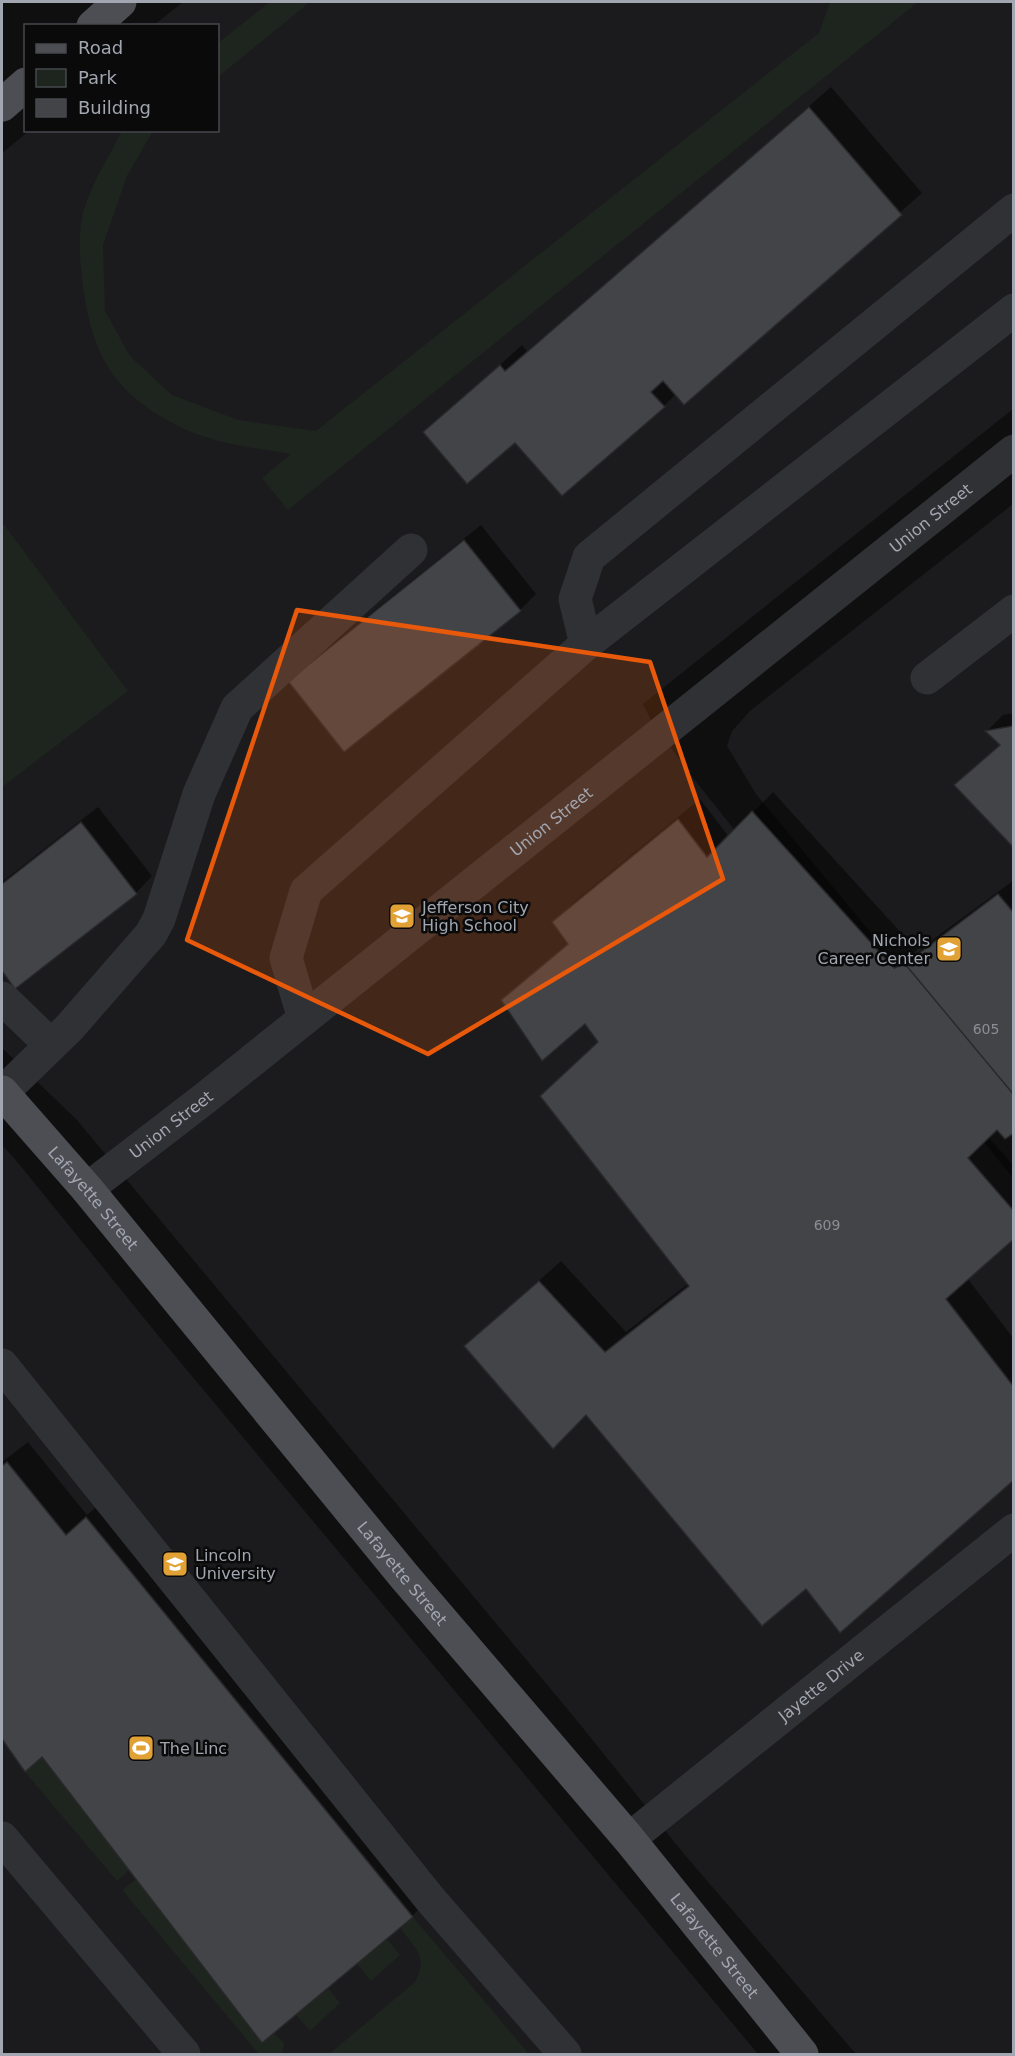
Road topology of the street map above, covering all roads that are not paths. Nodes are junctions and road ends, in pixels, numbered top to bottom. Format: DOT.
graph roads {
  1 [pos="120,2"];
  2 [pos="95,24"];
  3 [pos="24,86"];
  4 [pos="2,105"];
  5 [pos="1014,210"];
  6 [pos="1014,310"];
  7 [pos="1014,451"];
  8 [pos="411,550"];
  9 [pos="1014,611"];
  10 [pos="586,644"];
  11 [pos="927,678"];
  12 [pos="2,998"];
  13 [pos="304,1019"];
  14 [pos="51,1045"];
  15 [pos="2,1093"];
  16 [pos="87,1189"];
  17 [pos="2,1365"];
  18 [pos="1014,1530"];
  19 [pos="2,1838"];
  20 [pos="629,1839"];
  21 [pos="184,2055"];
  22 [pos="565,2055"];
  23 [pos="802,2055"];
  1 -- 2 [label="main road"];
  3 -- 4 [label="main road"];
  5 -- 10 [label="street"];
  6 -- 10 [label="street"];
  7 -- 13 [label="street, Union Street"];
  8 -- 14 [label="street"];
  9 -- 11 [label="street"];
  10 -- 13 [label="street"];
  12 -- 14 [label="street"];
  13 -- 16 [label="street, Union Street"];
  14 -- 15 [label="street"];
  15 -- 16 [label="main road, Lafayette Street"];
  16 -- 20 [label="main road, Lafayette Street"];
  17 -- 22 [label="street"];
  18 -- 20 [label="street, Jayette Drive"];
  19 -- 21 [label="street"];
  20 -- 23 [label="main road, Lafayette Street"];
}
